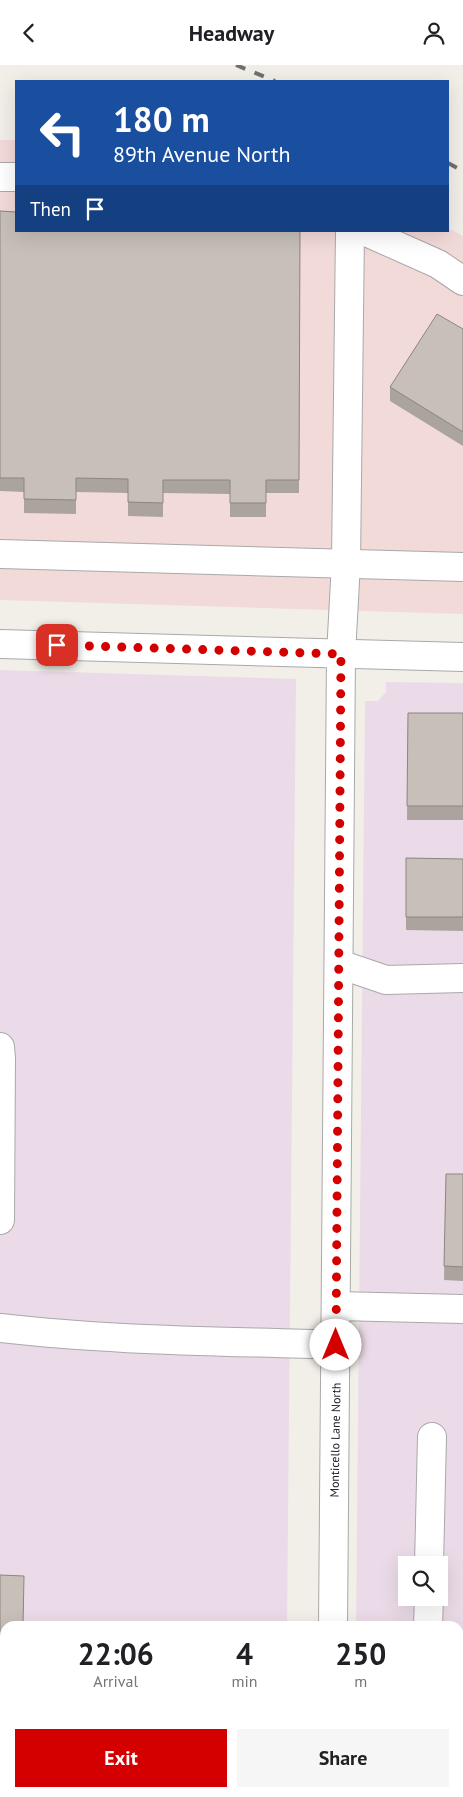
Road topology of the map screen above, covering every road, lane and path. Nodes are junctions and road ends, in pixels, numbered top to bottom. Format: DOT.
graph roads {
  1 [pos="0,177"];
  2 [pos="15,177"];
  3 [pos="350,232"];
  4 [pos="366,232"];
  5 [pos="463,281"];
  6 [pos="0,553"];
  7 [pos="346,563"];
  8 [pos="463,567"];
  9 [pos="0,644"];
  10 [pos="341,654"];
  11 [pos="463,657"];
  12 [pos="339,964"];
  13 [pos="463,979"];
  14 [pos="0,1047"];
  15 [pos="0,1220"];
  16 [pos="336,1306"];
  17 [pos="463,1309"];
  18 [pos="0,1328"];
  19 [pos="336,1345"];
  20 [pos="432,1437"];
  21 [pos="429,1556"];
  22 [pos="428,1606"];
  23 [pos="333,1621"];
  24 [pos="428,1621"];
  1 -- 2 [label="street"];
  3 -- 7 [label="street, Monticello Lane North"];
  4 -- 5 [label="street"];
  6 -- 7 [label="street"];
  7 -- 8 [label="street"];
  7 -- 10 [label="street, Monticello Lane North"];
  9 -- 10 [label="street"];
  10 -- 11 [label="street"];
  10 -- 12 [label="street, Monticello Lane North"];
  12 -- 13 [label="street"];
  12 -- 16 [label="street, Monticello Lane North"];
  14 -- 15 [label="street"];
  16 -- 17 [label="street"];
  16 -- 19 [label="street, Monticello Lane North"];
  18 -- 19 [label="street"];
  19 -- 23 [label="street, Monticello Lane North"];
  20 -- 21 [label="street"];
  22 -- 24 [label="street"];
}
